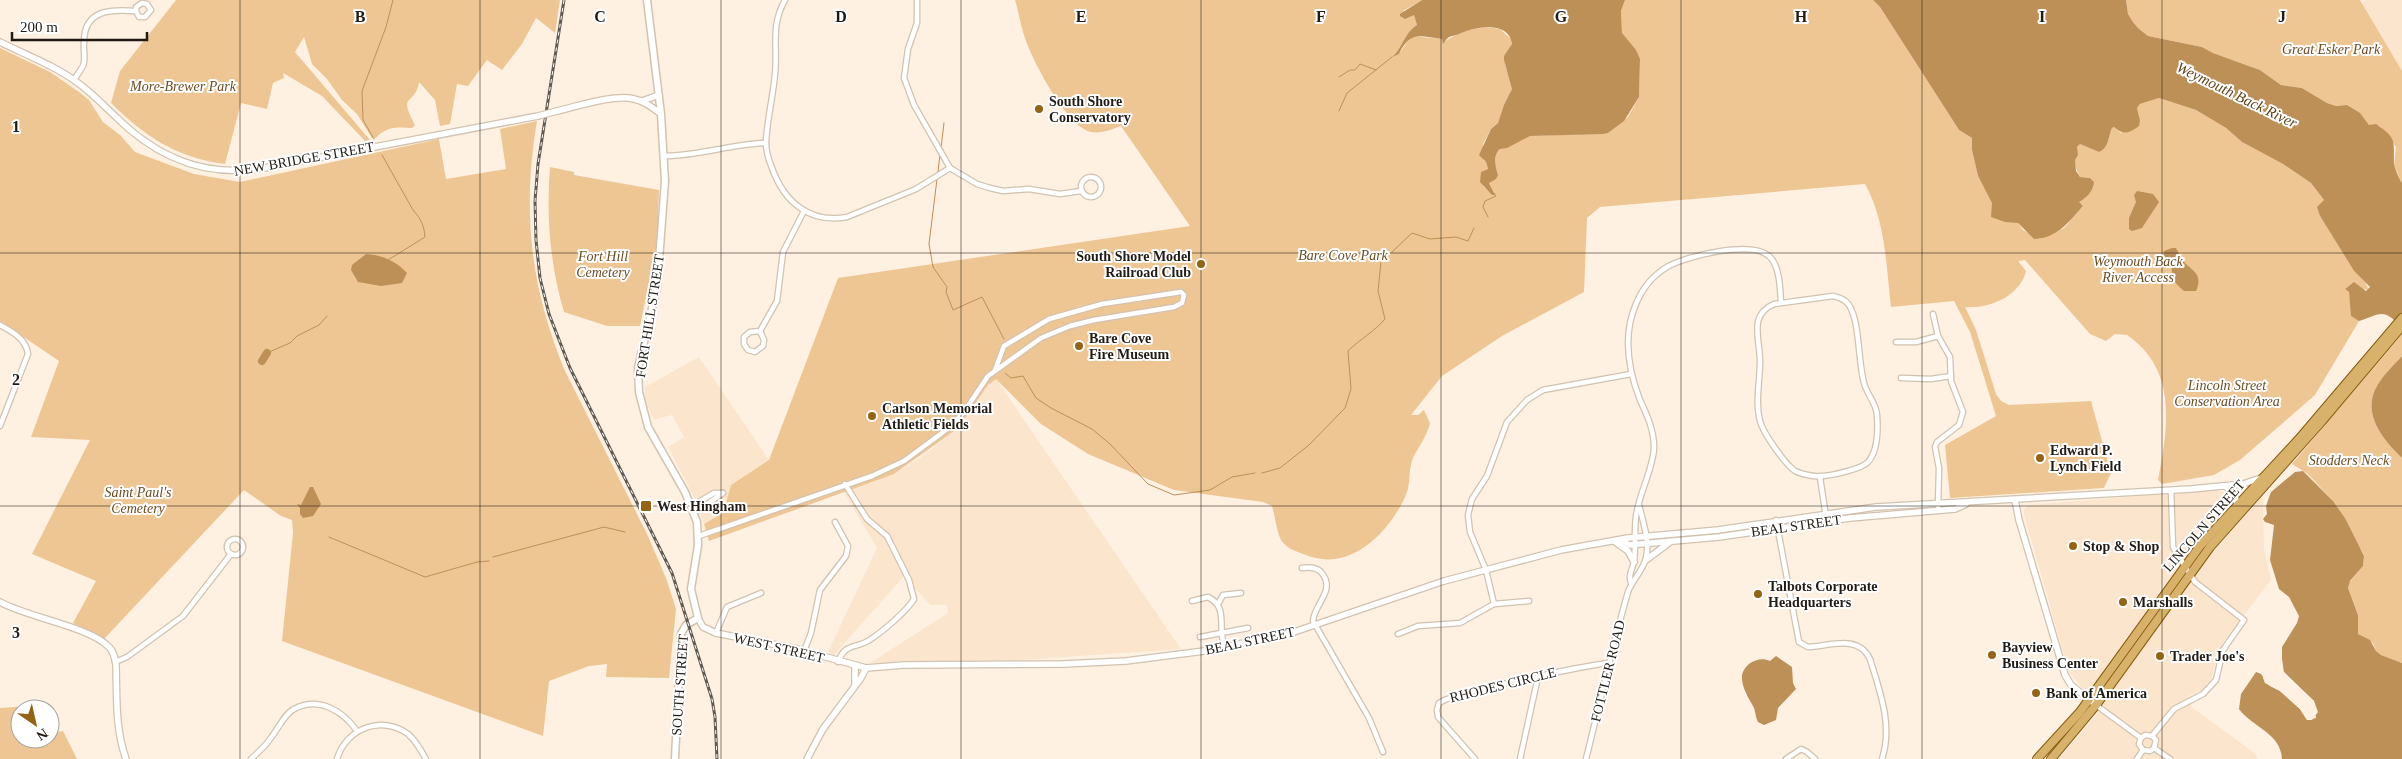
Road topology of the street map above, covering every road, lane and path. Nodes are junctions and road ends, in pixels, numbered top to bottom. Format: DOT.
graph roads {
  1 [pos="647,0"];
  2 [pos="785,0"];
  3 [pos="917,0"];
  4 [pos="136,11"];
  5 [pos="0,42"];
  6 [pos="74,80"];
  7 [pos="659,95"];
  8 [pos="642,101"];
  9 [pos="661,114"];
  10 [pos="766,143"];
  11 [pos="665,156"];
  12 [pos="950,168"];
  13 [pos="1081,190"];
  14 [pos="804,211"];
  15 [pos="1781,302"];
  16 [pos="1934,314"];
  17 [pos="2402,318"];
  18 [pos="0,325"];
  19 [pos="2398,328"];
  20 [pos="760,330"];
  21 [pos="1938,336"];
  22 [pos="1896,342"];
  23 [pos="995,370"];
  24 [pos="1631,374"];
  25 [pos="1951,376"];
  26 [pos="1901,378"];
  27 [pos="0,426"];
  28 [pos="1820,477"];
  29 [pos="2263,477"];
  30 [pos="845,484"];
  31 [pos="2225,486"];
  32 [pos="2170,490"];
  33 [pos="2015,500"];
  34 [pos="1938,503"];
  35 [pos="1969,503"];
  36 [pos="1639,504"];
  37 [pos="2237,505"];
  38 [pos="693,510"];
  39 [pos="1938,510"];
  40 [pos="1825,514"];
  41 [pos="1776,520"];
  42 [pos="1827,521"];
  43 [pos="835,522"];
  44 [pos="1778,528"];
  45 [pos="699,536"];
  46 [pos="1646,540"];
  47 [pos="1614,541"];
  48 [pos="1635,541"];
  49 [pos="1671,541"];
  50 [pos="231,554"];
  51 [pos="1646,560"];
  52 [pos="1634,562"];
  53 [pos="2185,565"];
  54 [pos="1302,568"];
  55 [pos="1486,570"];
  56 [pos="2190,574"];
  57 [pos="1630,583"];
  58 [pos="761,593"];
  59 [pos="1241,593"];
  60 [pos="1192,601"];
  61 [pos="1529,601"];
  62 [pos="0,602"];
  63 [pos="1218,604"];
  64 [pos="1494,604"];
  65 [pos="698,618"];
  66 [pos="1316,625"];
  67 [pos="1248,628"];
  68 [pos="716,633"];
  69 [pos="1220,634"];
  70 [pos="1398,634"];
  71 [pos="1200,637"];
  72 [pos="1225,647"];
  73 [pos="804,651"];
  74 [pos="116,662"];
  75 [pos="838,662"];
  76 [pos="1608,663"];
  77 [pos="855,667"];
  78 [pos="866,668"];
  79 [pos="1538,677"];
  80 [pos="855,685"];
  81 [pos="2088,700"];
  82 [pos="2096,706"];
  83 [pos="357,731"];
  84 [pos="2152,736"];
  85 [pos="2140,738"];
  86 [pos="2154,748"];
  87 [pos="2143,750"];
  88 [pos="1383,752"];
  89 [pos="126,759"];
  90 [pos="251,759"];
  91 [pos="337,759"];
  92 [pos="426,759"];
  93 [pos="675,759"];
  94 [pos="807,759"];
  95 [pos="1475,759"];
  96 [pos="1520,759"];
  97 [pos="1586,759"];
  98 [pos="1786,759"];
  99 [pos="1815,759"];
  100 [pos="1882,759"];
  101 [pos="2037,759"];
  102 [pos="2051,759"];
  103 [pos="2137,759"];
  104 [pos="2170,759"];
  1 -- 7 [label="main road, FORT HILL STREET"];
  2 -- 10 [label="street"];
  3 -- 12 [label="street"];
  4 -- 6 [label="street"];
  5 -- 6 [label="street, NEW BRIDGE STREET"];
  6 -- 8 [label="street, NEW BRIDGE STREET, bridge"];
  7 -- 8 [label="street, NEW BRIDGE STREET"];
  7 -- 9 [label="main road, FORT HILL STREET"];
  8 -- 9 [label="street, NEW BRIDGE STREET"];
  9 -- 11 [label="main road, FORT HILL STREET"];
  10 -- 11 [label="street"];
  10 -- 14 [label="street"];
  11 -- 38 [label="main road, FORT HILL STREET"];
  12 -- 13 [label="street"];
  12 -- 14 [label="street"];
  13 -- 13 [label="street"];
  14 -- 20 [label="street"];
  15 -- 24 [label="street, FOTTLER ROAD"];
  15 -- 28 [label="street"];
  15 -- 28 [label="street"];
  16 -- 21 [label="street"];
  17 -- 19 [label="main road, LINCOLN STREET"];
  18 -- 27 [label="street"];
  19 -- 29 [label="main road, LINCOLN STREET"];
  19 -- 56 [label="main road, LINCOLN STREET"];
  20 -- 20 [label="street"];
  21 -- 22 [label="street"];
  21 -- 25 [label="street"];
  23 -- 23 [label="street"];
  23 -- 30 [label="street"];
  24 -- 36 [label="street, FOTTLER ROAD"];
  24 -- 55 [label="street"];
  25 -- 26 [label="street"];
  25 -- 34 [label="street"];
  28 -- 40 [label="street"];
  29 -- 31 [label="street, BEAL STREET"];
  29 -- 37 [label="main road, LINCOLN STREET"];
  30 -- 45 [label="street"];
  30 -- 75 [label="street"];
  31 -- 32 [label="street, BEAL STREET"];
  31 -- 37 [label="street"];
  32 -- 33 [label="street, BEAL STREET"];
  32 -- 53 [label="street"];
  33 -- 35 [label="street, BEAL STREET"];
  33 -- 81 [label="street"];
  34 -- 35 [label="street, BEAL STREET"];
  34 -- 39 [label="street"];
  34 -- 40 [label="street, BEAL STREET"];
  35 -- 39 [label="street, BEAL STREET"];
  36 -- 46 [label="street"];
  36 -- 48 [label="street, FOTTLER ROAD"];
  37 -- 53 [label="main road, LINCOLN STREET"];
  38 -- 38 [label="street"];
  38 -- 45 [label="main road, FORT HILL STREET"];
  39 -- 42 [label="street, BEAL STREET"];
  40 -- 41 [label="street, BEAL STREET"];
  40 -- 42 [label="street"];
  41 -- 44 [label="street"];
  41 -- 46 [label="street, BEAL STREET"];
  42 -- 44 [label="street, BEAL STREET"];
  43 -- 73 [label="street"];
  44 -- 49 [label="street, BEAL STREET"];
  44 -- 100 [label="street"];
  45 -- 65 [label="main road, FORT HILL STREET"];
  46 -- 48 [label="street, BEAL STREET"];
  46 -- 49 [label="street, BEAL STREET"];
  46 -- 51 [label="street"];
  47 -- 48 [label="street, BEAL STREET"];
  47 -- 52 [label="street"];
  47 -- 55 [label="street, BEAL STREET"];
  48 -- 52 [label="street, FOTTLER ROAD"];
  49 -- 51 [label="street"];
  50 -- 74 [label="street"];
  51 -- 57 [label="street, FOTTLER ROAD"];
  52 -- 57 [label="street, FOTTLER ROAD"];
  53 -- 56 [label="street"];
  53 -- 81 [label="main road, LINCOLN STREET"];
  54 -- 66 [label="street"];
  55 -- 64 [label="street"];
  55 -- 66 [label="street, BEAL STREET"];
  56 -- 82 [label="main road, LINCOLN STREET"];
  56 -- 84 [label="street"];
  57 -- 76 [label="street, FOTTLER ROAD"];
  58 -- 68 [label="street"];
  59 -- 63 [label="street"];
  60 -- 63 [label="street"];
  61 -- 64 [label="street"];
  62 -- 74 [label="street"];
  63 -- 69 [label="street"];
  64 -- 70 [label="street"];
  65 -- 68 [label="street, WEST STREET"];
  65 -- 93 [label="main road, SOUTH STREET"];
  66 -- 72 [label="street, BEAL STREET"];
  66 -- 88 [label="street"];
  67 -- 69 [label="street"];
  68 -- 73 [label="street, WEST STREET"];
  69 -- 71 [label="street"];
  69 -- 72 [label="street"];
  72 -- 78 [label="street, BEAL STREET"];
  73 -- 75 [label="street, WEST STREET"];
  74 -- 89 [label="street"];
  75 -- 77 [label="street, WEST STREET"];
  76 -- 79 [label="street, RHODES CIRCLE"];
  76 -- 97 [label="street, FOTTLER ROAD"];
  77 -- 78 [label="street, WEST STREET"];
  77 -- 80 [label="street"];
  78 -- 80 [label="street"];
  79 -- 95 [label="street, RHODES CIRCLE"];
  79 -- 96 [label="street"];
  80 -- 94 [label="street"];
  81 -- 82 [label="street"];
  81 -- 101 [label="main road, LINCOLN STREET"];
  82 -- 85 [label="street"];
  82 -- 102 [label="main road, LINCOLN STREET"];
  83 -- 90 [label="street"];
  83 -- 91 [label="street"];
  83 -- 92 [label="street"];
  84 -- 85 [label="street"];
  84 -- 86 [label="street"];
  85 -- 87 [label="street"];
  86 -- 87 [label="street"];
  86 -- 104 [label="street"];
  87 -- 103 [label="street"];
  98 -- 99 [label="street"];
}
